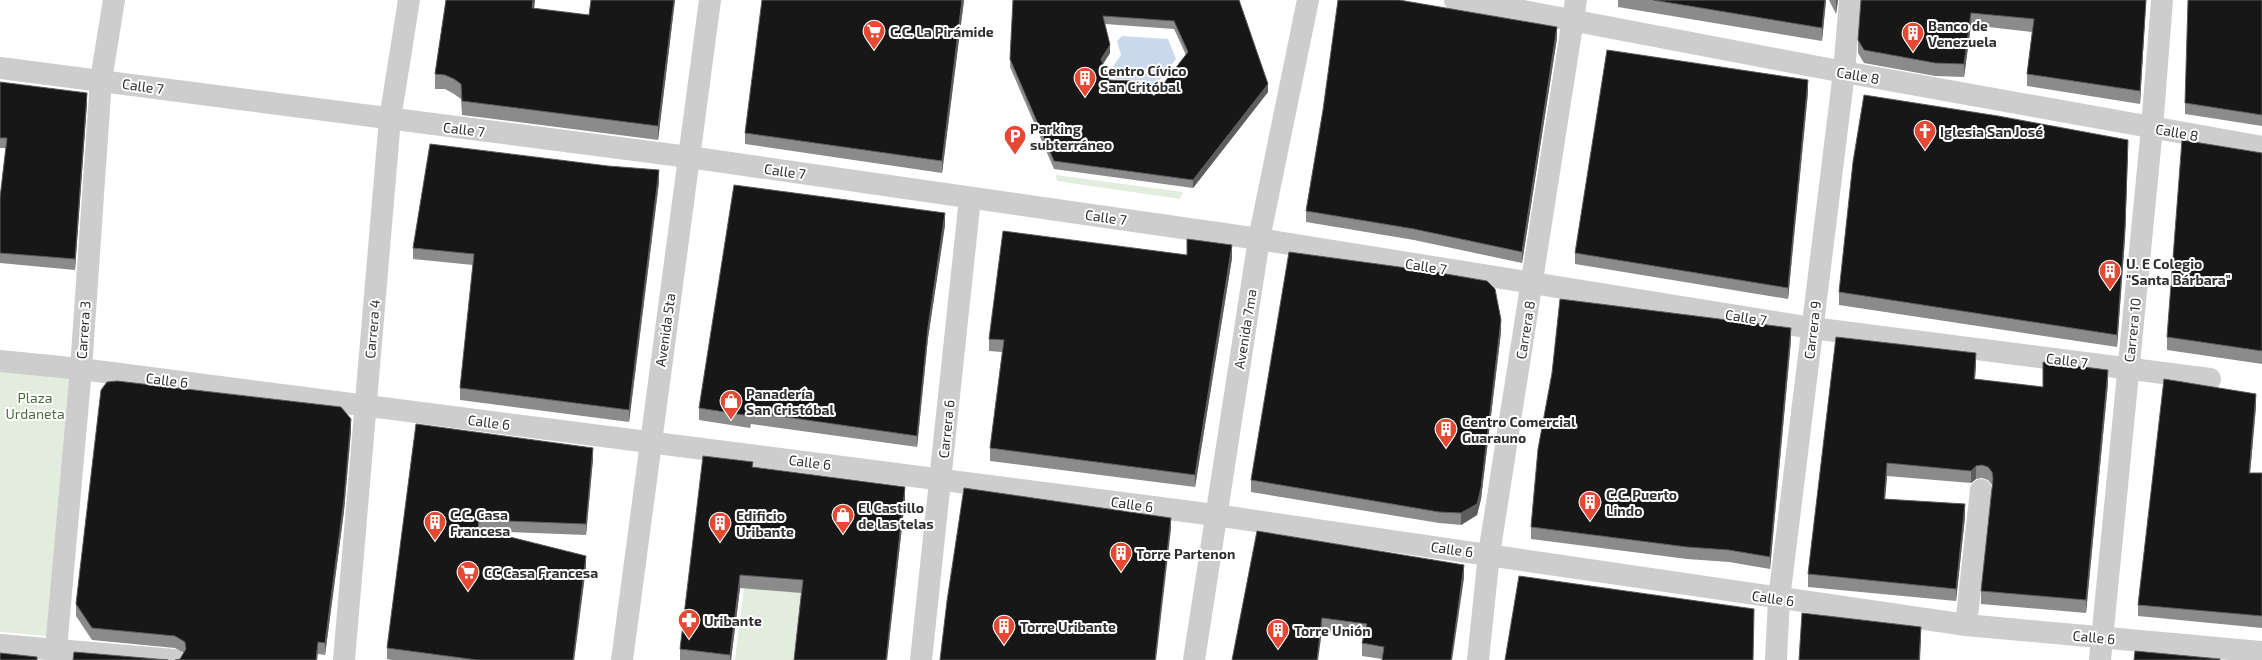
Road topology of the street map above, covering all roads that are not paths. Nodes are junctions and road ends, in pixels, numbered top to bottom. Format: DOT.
graph roads {
  1 [pos="114,0"];
  2 [pos="409,0"];
  3 [pos="710,0"];
  4 [pos="1308,0"];
  5 [pos="1455,0"];
  6 [pos="1850,0"];
  7 [pos="2162,0"];
  8 [pos="1575,10"];
  9 [pos="0,68"];
  10 [pos="1844,72"];
  11 [pos="101,80"];
  12 [pos="390,119"];
  13 [pos="2152,128"];
  14 [pos="2262,147"];
  15 [pos="689,157"];
  16 [pos="970,198"];
  17 [pos="1259,239"];
  18 [pos="1533,283"];
  19 [pos="1812,328"];
  20 [pos="0,361"];
  21 [pos="2128,368"];
  22 [pos="80,369"];
  23 [pos="2210,379"];
  24 [pos="365,406"];
  25 [pos="649,443"];
  26 [pos="941,478"];
  27 [pos="1982,490"];
  28 [pos="1215,515"];
  29 [pos="1489,554"];
  30 [pos="1779,599"];
  31 [pos="1966,625"];
  32 [pos="2102,638"];
  33 [pos="0,645"];
  34 [pos="2262,652"];
  35 [pos="55,654"];
  36 [pos="174,660"];
  37 [pos="344,660"];
  38 [pos="622,660"];
  39 [pos="921,660"];
  40 [pos="1194,660"];
  41 [pos="1478,660"];
  42 [pos="1776,660"];
  43 [pos="2100,660"];
  1 -- 11 [label="street, Carrera 3"];
  2 -- 12 [label="street, Carrera 4"];
  3 -- 15 [label="street, Avenida 5ta"];
  4 -- 17 [label="street, Avenida 7ma"];
  5 -- 8 [label="street, Calle 8"];
  6 -- 10 [label="street, Carrera 9"];
  7 -- 13 [label="street, Carrera 10"];
  8 -- 10 [label="street, Calle 8"];
  8 -- 18 [label="street, Carrera 8"];
  9 -- 11 [label="street, Calle 7"];
  10 -- 13 [label="street, Calle 8"];
  10 -- 19 [label="street, Carrera 9"];
  11 -- 12 [label="street, Calle 7"];
  11 -- 22 [label="street, Carrera 3"];
  12 -- 15 [label="street, Calle 7"];
  12 -- 24 [label="street, Carrera 4"];
  13 -- 14 [label="street, Calle 8"];
  13 -- 21 [label="street, Carrera 10"];
  15 -- 16 [label="street, Calle 7"];
  15 -- 25 [label="street, Avenida 5ta"];
  16 -- 17 [label="street, Calle 7"];
  16 -- 26 [label="street, Carrera 6"];
  17 -- 18 [label="street, Calle 7"];
  17 -- 28 [label="street, Avenida 7ma"];
  18 -- 19 [label="street, Calle 7"];
  18 -- 29 [label="street, Carrera 8"];
  19 -- 21 [label="street, Calle 7"];
  19 -- 30 [label="street, Carrera 9"];
  20 -- 22 [label="street, Calle 6"];
  21 -- 23 [label="street, Calle 7"];
  21 -- 32 [label="street, Carrera 10"];
  22 -- 24 [label="street, Calle 6"];
  22 -- 35 [label="street, Carrera 3"];
  24 -- 25 [label="street, Calle 6"];
  24 -- 37 [label="street, Carrera 4"];
  25 -- 26 [label="street, Calle 6"];
  25 -- 38 [label="street, Avenida 5ta"];
  26 -- 28 [label="street, Calle 6"];
  26 -- 39 [label="street, Carrera 6"];
  27 -- 31 [label="street"];
  28 -- 29 [label="street, Calle 6"];
  28 -- 40 [label="street, Avenida 7ma"];
  29 -- 30 [label="street, Calle 6"];
  29 -- 41 [label="street, Carrera 8"];
  30 -- 31 [label="street, Calle 6"];
  30 -- 42 [label="street, Carrera 9"];
  31 -- 32 [label="street, Calle 6"];
  32 -- 34 [label="street, Calle 6"];
  32 -- 43 [label="street, Carrera 10"];
  33 -- 35 [label="street"];
  35 -- 36 [label="street"];
}
